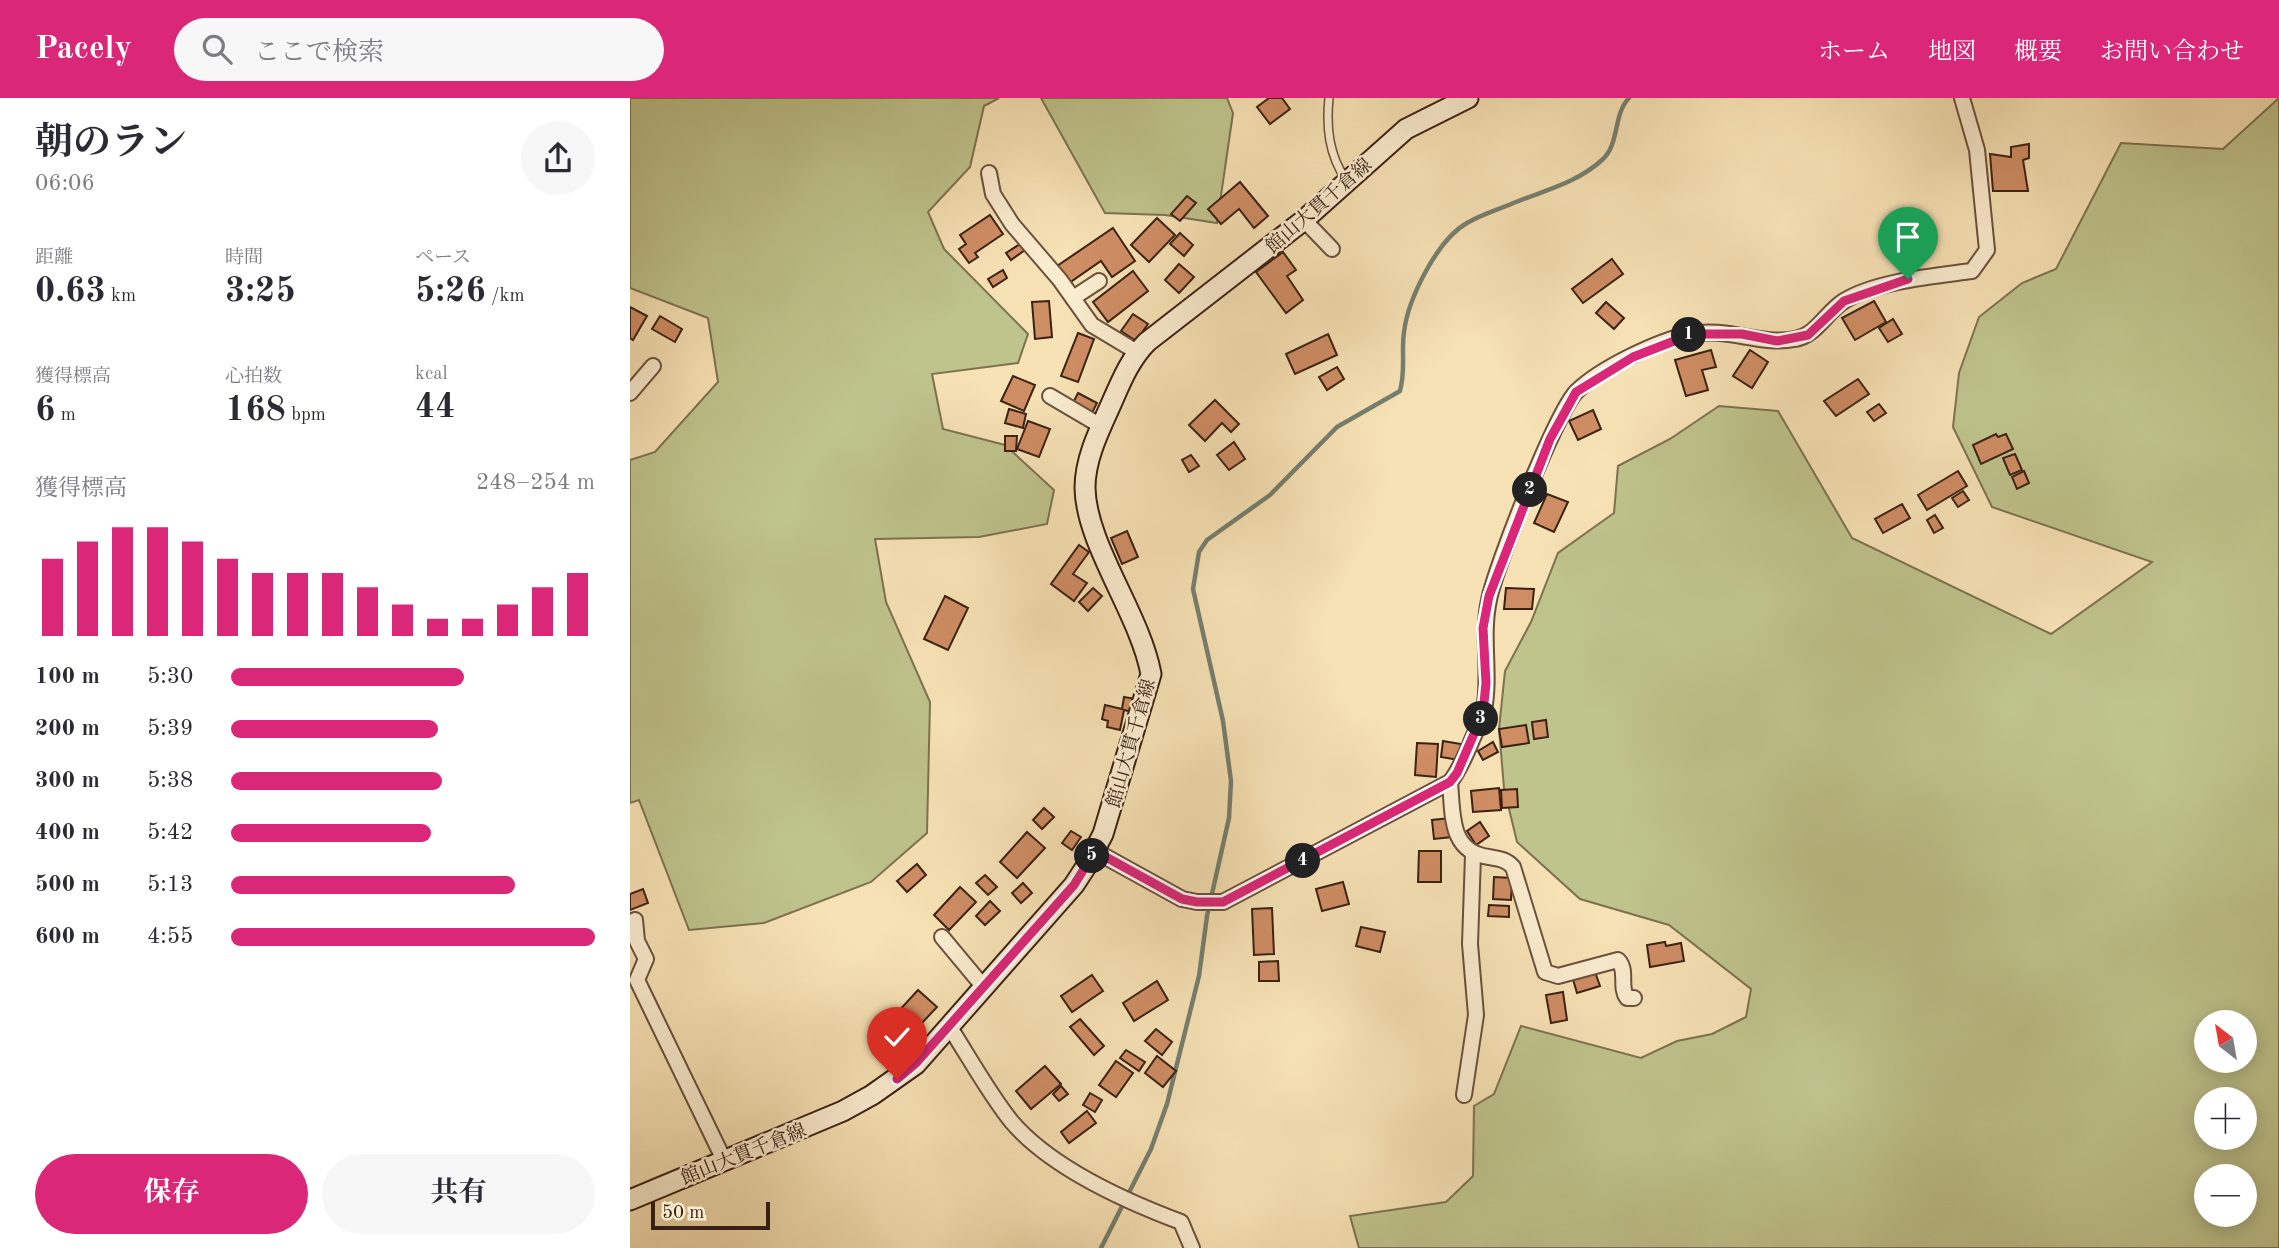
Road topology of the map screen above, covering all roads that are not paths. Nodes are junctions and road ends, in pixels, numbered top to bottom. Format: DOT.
graph roads {
  1 [pos="1330,98"];
  2 [pos="1962,98"];
  3 [pos="1456,99"];
  4 [pos="989,173"];
  5 [pos="1347,180"];
  6 [pos="1304,220"];
  7 [pos="1332,249"];
  8 [pos="1099,281"];
  9 [pos="1073,298"];
  10 [pos="1137,352"];
  11 [pos="653,366"];
  12 [pos="630,393"];
  13 [pos="1050,396"];
  14 [pos="1101,426"];
  15 [pos="1450,782"];
  16 [pos="1095,851"];
  17 [pos="1473,855"];
  18 [pos="635,920"];
  19 [pos="942,937"];
  20 [pos="982,985"];
  21 [pos="1634,998"];
  22 [pos="949,1027"];
  23 [pos="1464,1095"];
  24 [pos="724,1160"];
  25 [pos="630,1200"];
  26 [pos="1192,1248"];
  1 -- 5 [label="lane"];
  2 -- 15 [label="street"];
  3 -- 5 [label="main road, 館山大貫千倉線"];
  4 -- 9 [label="street"];
  5 -- 6 [label="main road, 館山大貫千倉線"];
  6 -- 7 [label="street"];
  6 -- 10 [label="main road, 館山大貫千倉線"];
  8 -- 9 [label="street"];
  9 -- 10 [label="street"];
  10 -- 14 [label="main road, 館山大貫千倉線"];
  11 -- 12 [label="street"];
  13 -- 14 [label="street"];
  14 -- 16 [label="main road, 館山大貫千倉線"];
  15 -- 16 [label="street"];
  15 -- 17 [label="street"];
  16 -- 20 [label="main road, 館山大貫千倉線"];
  17 -- 21 [label="street"];
  17 -- 23 [label="street"];
  18 -- 24 [label="street"];
  19 -- 20 [label="street"];
  20 -- 22 [label="main road, 館山大貫千倉線"];
  22 -- 24 [label="main road, 館山大貫千倉線"];
  22 -- 26 [label="street"];
  24 -- 25 [label="main road, 館山大貫千倉線"];
}
